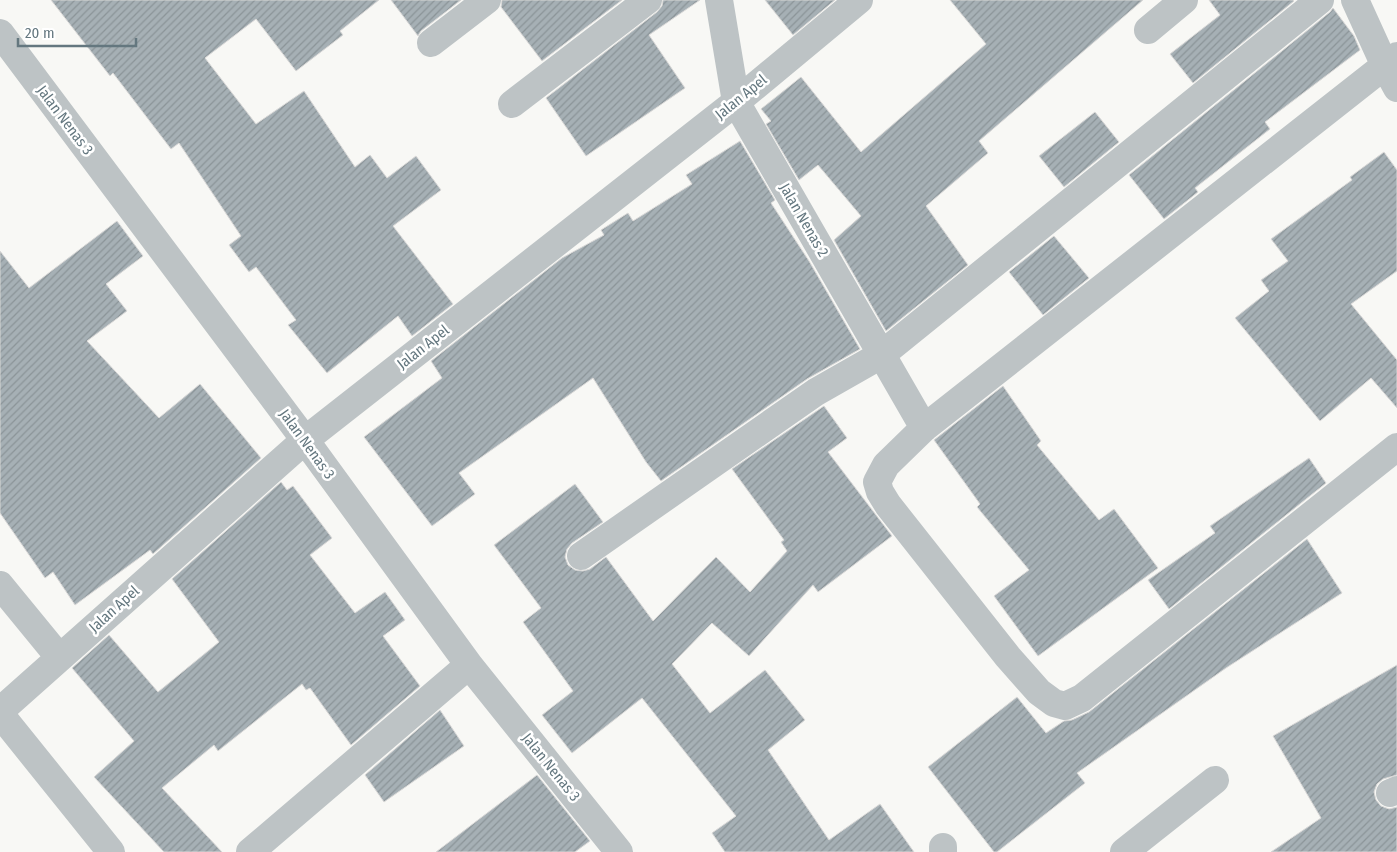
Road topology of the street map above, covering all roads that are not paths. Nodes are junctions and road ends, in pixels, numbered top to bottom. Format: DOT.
graph roads {
  1 [pos="487,0"];
  2 [pos="648,0"];
  3 [pos="719,0"];
  4 [pos="860,0"];
  5 [pos="1184,0"];
  6 [pos="1320,0"];
  7 [pos="1355,0"];
  8 [pos="1148,30"];
  9 [pos="0,33"];
  10 [pos="431,44"];
  11 [pos="1393,70"];
  12 [pos="736,102"];
  13 [pos="512,104"];
  14 [pos="881,356"];
  15 [pos="924,428"];
  16 [pos="304,440"];
  17 [pos="1397,447"];
  18 [pos="581,556"];
  19 [pos="0,585"];
  20 [pos="59,657"];
  21 [pos="469,665"];
  22 [pos="0,713"];
  23 [pos="1215,780"];
  24 [pos="111,852"];
  25 [pos="250,852"];
  26 [pos="618,852"];
  27 [pos="1124,852"];
  1 -- 10 [label="street"];
  2 -- 13 [label="street"];
  3 -- 12 [label="street, Jalan Nenas 2"];
  4 -- 12 [label="street, Jalan Apel"];
  5 -- 8 [label="street"];
  6 -- 14 [label="street"];
  7 -- 11 [label="street"];
  9 -- 16 [label="street, Jalan Nenas 3"];
  11 -- 15 [label="street"];
  12 -- 14 [label="street, Jalan Nenas 2"];
  12 -- 16 [label="street, Jalan Apel"];
  14 -- 15 [label="street, Jalan Nenas 2"];
  14 -- 18 [label="street"];
  15 -- 17 [label="street"];
  16 -- 20 [label="street, Jalan Apel"];
  16 -- 21 [label="street, Jalan Nenas 3"];
  19 -- 20 [label="street"];
  20 -- 22 [label="street, Jalan Apel"];
  21 -- 25 [label="street"];
  21 -- 26 [label="street, Jalan Nenas 3"];
  22 -- 24 [label="street"];
  23 -- 27 [label="street"];
}
